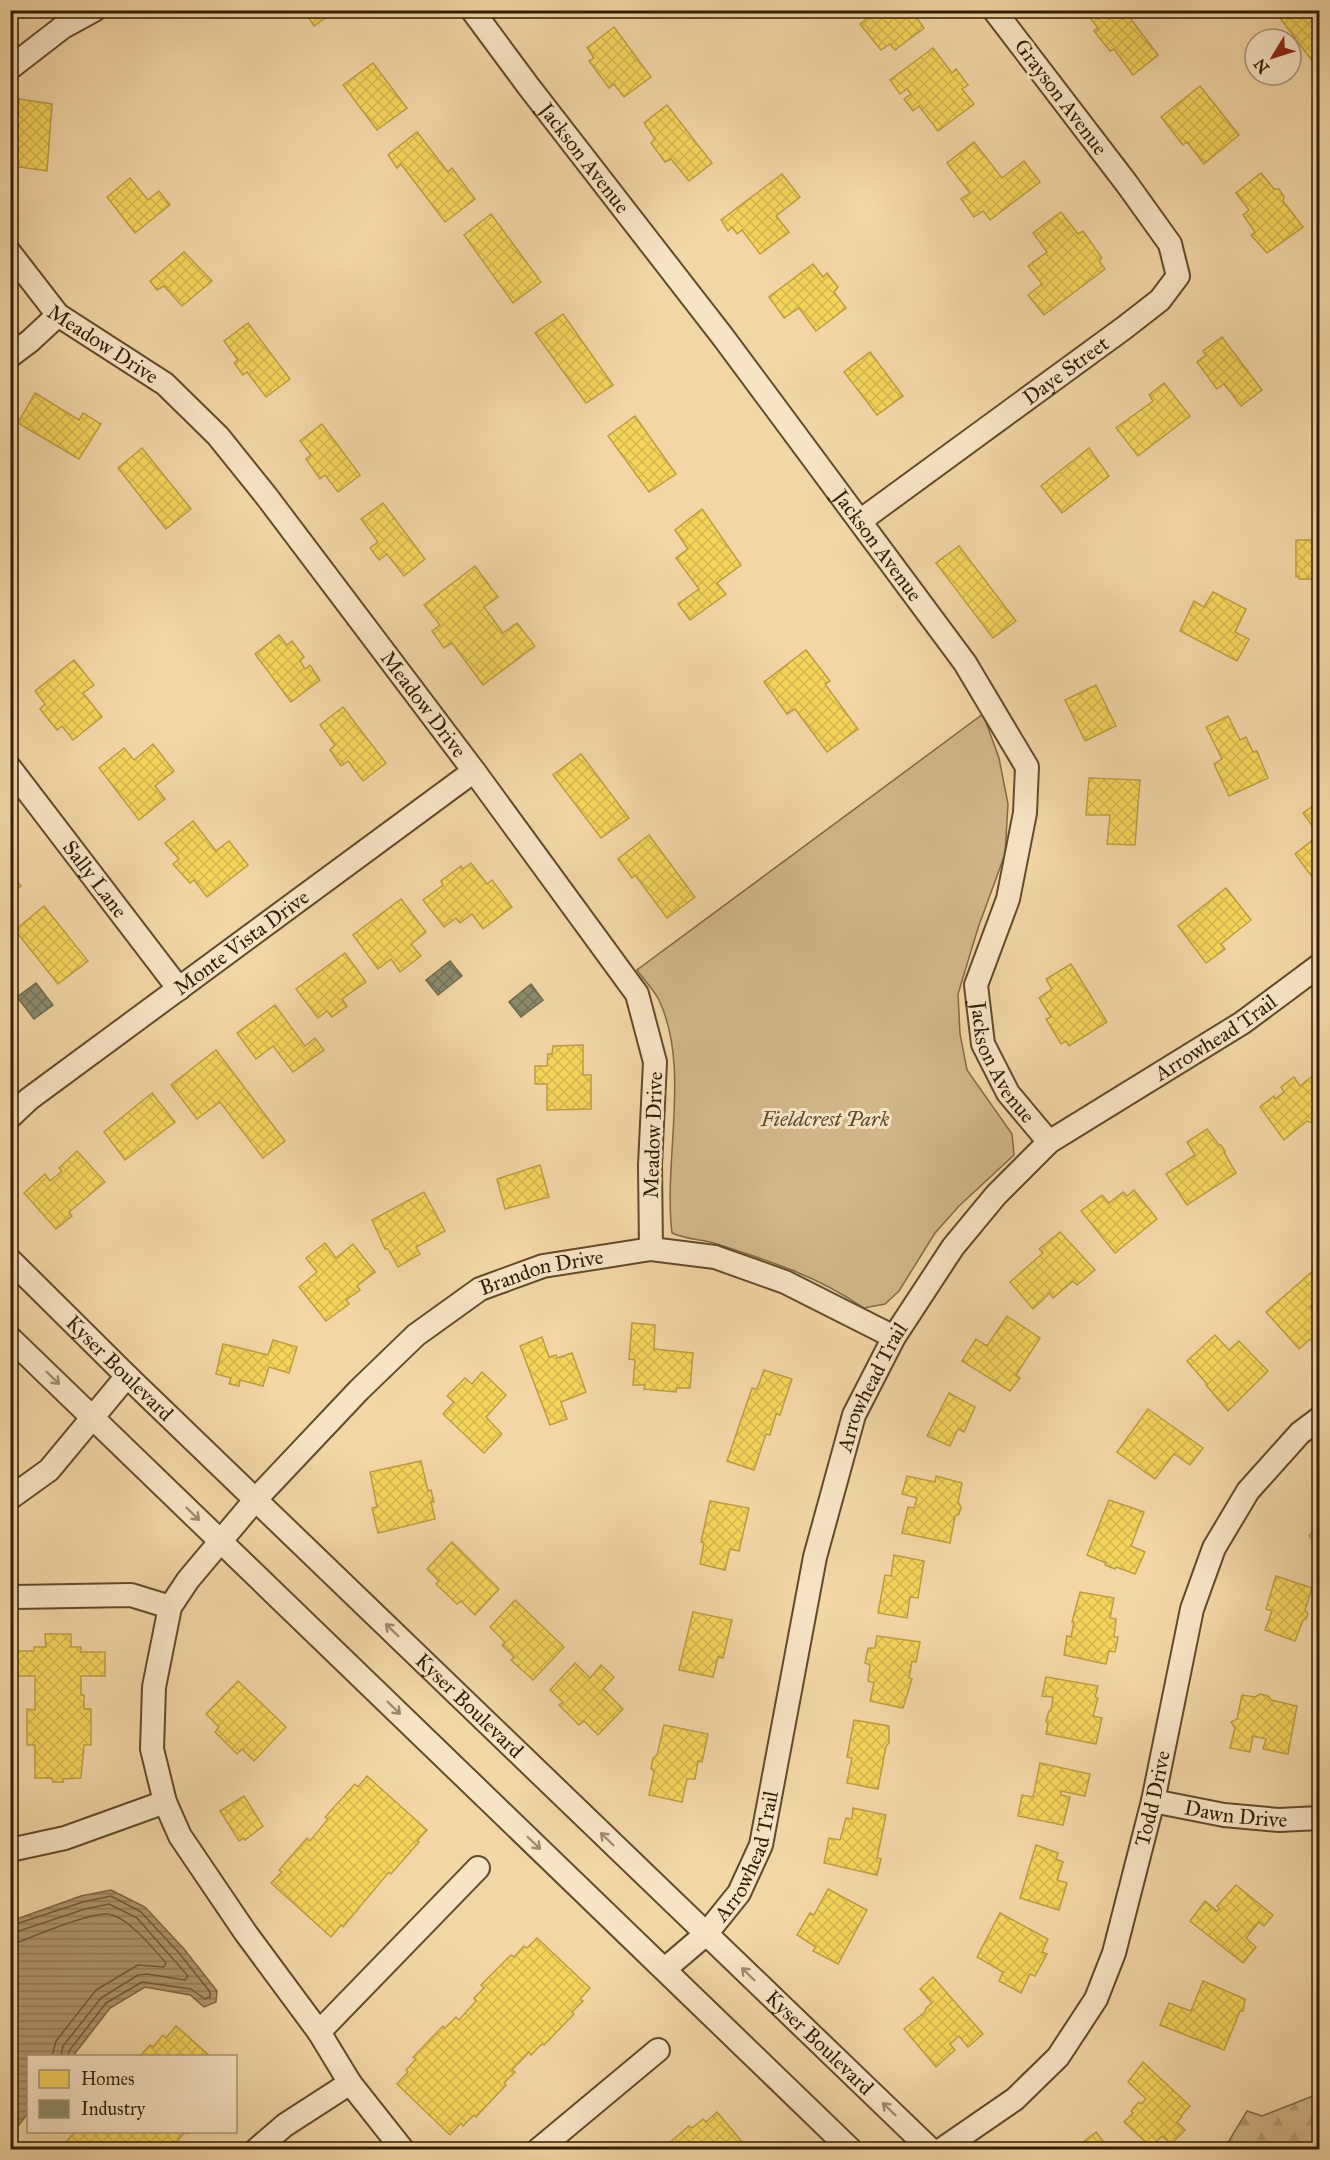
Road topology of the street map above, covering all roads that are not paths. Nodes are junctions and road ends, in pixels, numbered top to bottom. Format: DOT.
graph roads {
  1 [pos="94,10"];
  2 [pos="472,10"];
  3 [pos="994,10"];
  4 [pos="10,68"];
  5 [pos="1128,184"];
  6 [pos="10,253"];
  7 [pos="58,315"];
  8 [pos="10,356"];
  9 [pos="860,521"];
  10 [pos="10,768"];
  11 [pos="474,771"];
  12 [pos="1320,965"];
  13 [pos="179,989"];
  14 [pos="10,1117"];
  15 [pos="1049,1142"];
  16 [pos="651,1249"];
  17 [pos="10,1260"];
  18 [pos="894,1337"];
  19 [pos="10,1338"];
  20 [pos="127,1376"];
  21 [pos="92,1416"];
  22 [pos="1320,1418"];
  23 [pos="10,1498"];
  24 [pos="256,1499"];
  25 [pos="220,1540"];
  26 [pos="14,1597"];
  27 [pos="170,1607"];
  28 [pos="1153,1801"];
  29 [pos="165,1803"];
  30 [pos="1320,1818"];
  31 [pos="10,1850"];
  32 [pos="478,1868"];
  33 [pos="706,1934"];
  34 [pos="665,1969"];
  35 [pos="319,2032"];
  36 [pos="658,2050"];
  37 [pos="350,2083"];
  38 [pos="256,2150"];
  39 [pos="404,2150"];
  40 [pos="538,2150"];
  41 [pos="851,2150"];
  42 [pos="931,2150"];
  43 [pos="941,2150"];
  1 -- 4 [label="street"];
  2 -- 9 [label="street, Jackson Avenue"];
  3 -- 5 [label="street, Grayson Avenue"];
  5 -- 9 [label="street, Daye Street"];
  6 -- 7 [label="street, Meadow Drive"];
  7 -- 8 [label="street"];
  7 -- 11 [label="street, Meadow Drive"];
  9 -- 15 [label="street, Jackson Avenue"];
  10 -- 13 [label="street, Sally Lane"];
  11 -- 13 [label="street, Monte Vista Drive"];
  11 -- 16 [label="street, Meadow Drive"];
  12 -- 15 [label="street, Arrowhead Trail"];
  13 -- 14 [label="street, Monte Vista Drive"];
  15 -- 18 [label="street, Arrowhead Trail"];
  16 -- 18 [label="street, Brandon Drive"];
  16 -- 24 [label="street, Brandon Drive"];
  17 -- 20 [label="street, Kyser Boulevard"];
  18 -- 33 [label="street, Arrowhead Trail"];
  19 -- 21 [label="street, one-way"];
  20 -- 21 [label="street"];
  20 -- 24 [label="street, Kyser Boulevard"];
  21 -- 23 [label="street"];
  21 -- 25 [label="street, one-way"];
  22 -- 28 [label="street, Todd Drive"];
  24 -- 25 [label="street, Brandon Drive"];
  33 -- 24 [label="street, Kyser Boulevard, one-way"];
  25 -- 27 [label="street, Brandon Drive"];
  25 -- 34 [label="street, one-way"];
  26 -- 27 [label="street"];
  27 -- 29 [label="street"];
  28 -- 30 [label="street, Dawn Drive"];
  28 -- 43 [label="street, Todd Drive"];
  29 -- 31 [label="street"];
  29 -- 35 [label="street"];
  32 -- 35 [label="street"];
  33 -- 34 [label="street, Arrowhead Trail"];
  42 -- 33 [label="street, Kyser Boulevard, one-way"];
  34 -- 41 [label="street"];
  35 -- 37 [label="street"];
  36 -- 40 [label="street"];
  37 -- 38 [label="street"];
  37 -- 39 [label="street"];
}
